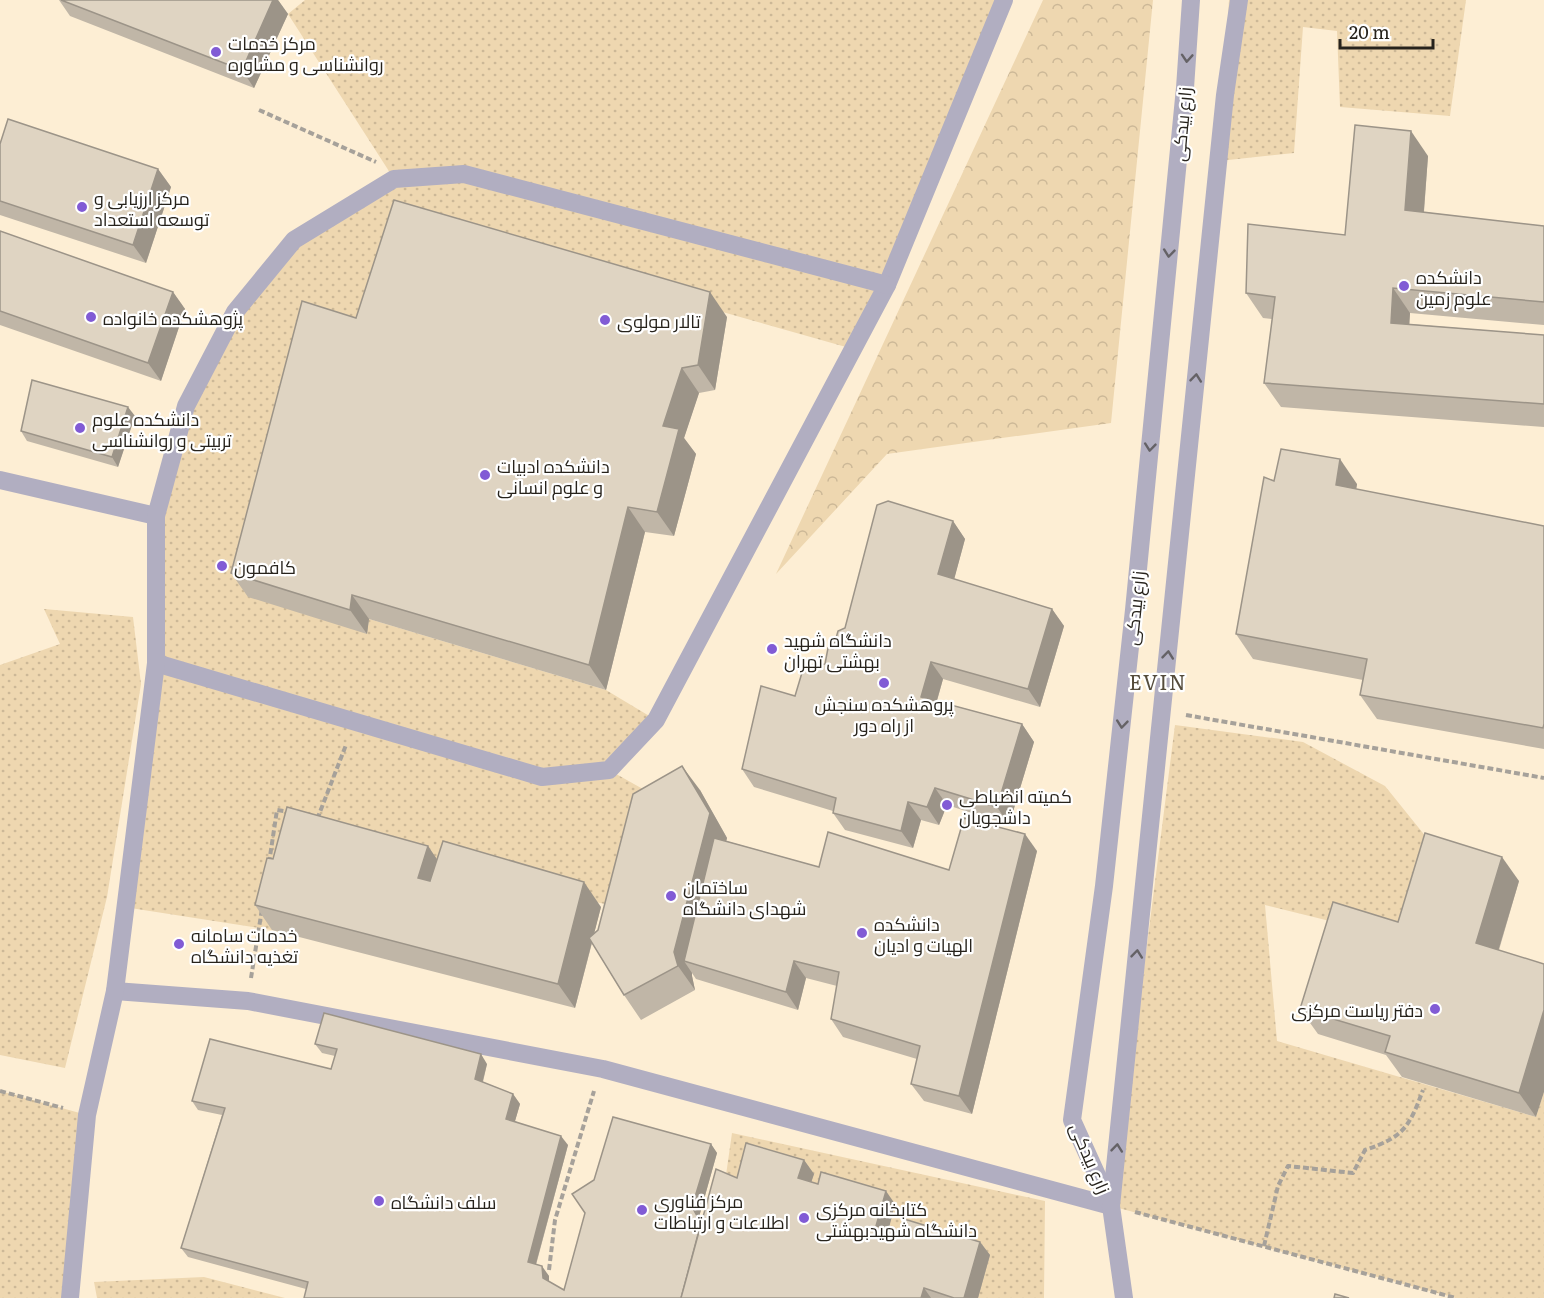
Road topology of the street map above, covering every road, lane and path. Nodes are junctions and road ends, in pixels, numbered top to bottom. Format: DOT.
graph roads {
  1 [pos="1004,0"];
  2 [pos="1191,0"];
  3 [pos="1239,0"];
  4 [pos="259,110"];
  5 [pos="374,161"];
  6 [pos="886,285"];
  7 [pos="0,480"];
  8 [pos="156,516"];
  9 [pos="156,663"];
  10 [pos="1162,711"];
  11 [pos="355,722"];
  12 [pos="1544,778"];
  13 [pos="297,813"];
  14 [pos="308,815"];
  15 [pos="268,866"];
  16 [pos="263,900"];
  17 [pos="115,991"];
  18 [pos="248,1001"];
  19 [pos="1423,1090"];
  20 [pos="0,1091"];
  21 [pos="87,1115"];
  22 [pos="585,1117"];
  23 [pos="1111,1206"];
  24 [pos="1264,1246"];
  25 [pos="549,1270"];
  26 [pos="69,1298"];
  27 [pos="1124,1298"];
  28 [pos="1456,1298"];
  1 -- 6 [label="lane"];
  2 -- 23 [label="lane, زارع بیدکی, one-way"];
  10 -- 3 [label="lane, زارع بیدکی, one-way"];
  4 -- 5 [label="path"];
  6 -- 8 [label="lane"];
  6 -- 11 [label="lane"];
  7 -- 8 [label="lane"];
  8 -- 9 [label="lane"];
  9 -- 11 [label="lane"];
  9 -- 17 [label="lane"];
  10 -- 12 [label="path"];
  23 -- 10 [label="lane, زارع بیدکی, one-way"];
  11 -- 14 [label="path"];
  13 -- 15 [label="path"];
  16 -- 18 [label="path"];
  17 -- 18 [label="lane"];
  17 -- 21 [label="lane"];
  18 -- 23 [label="lane"];
  19 -- 24 [label="path"];
  20 -- 21 [label="path"];
  21 -- 26 [label="lane"];
  22 -- 25 [label="path"];
  23 -- 24 [label="path"];
  23 -- 27 [label="lane, زارع بیدکی"];
  24 -- 28 [label="path"];
}
